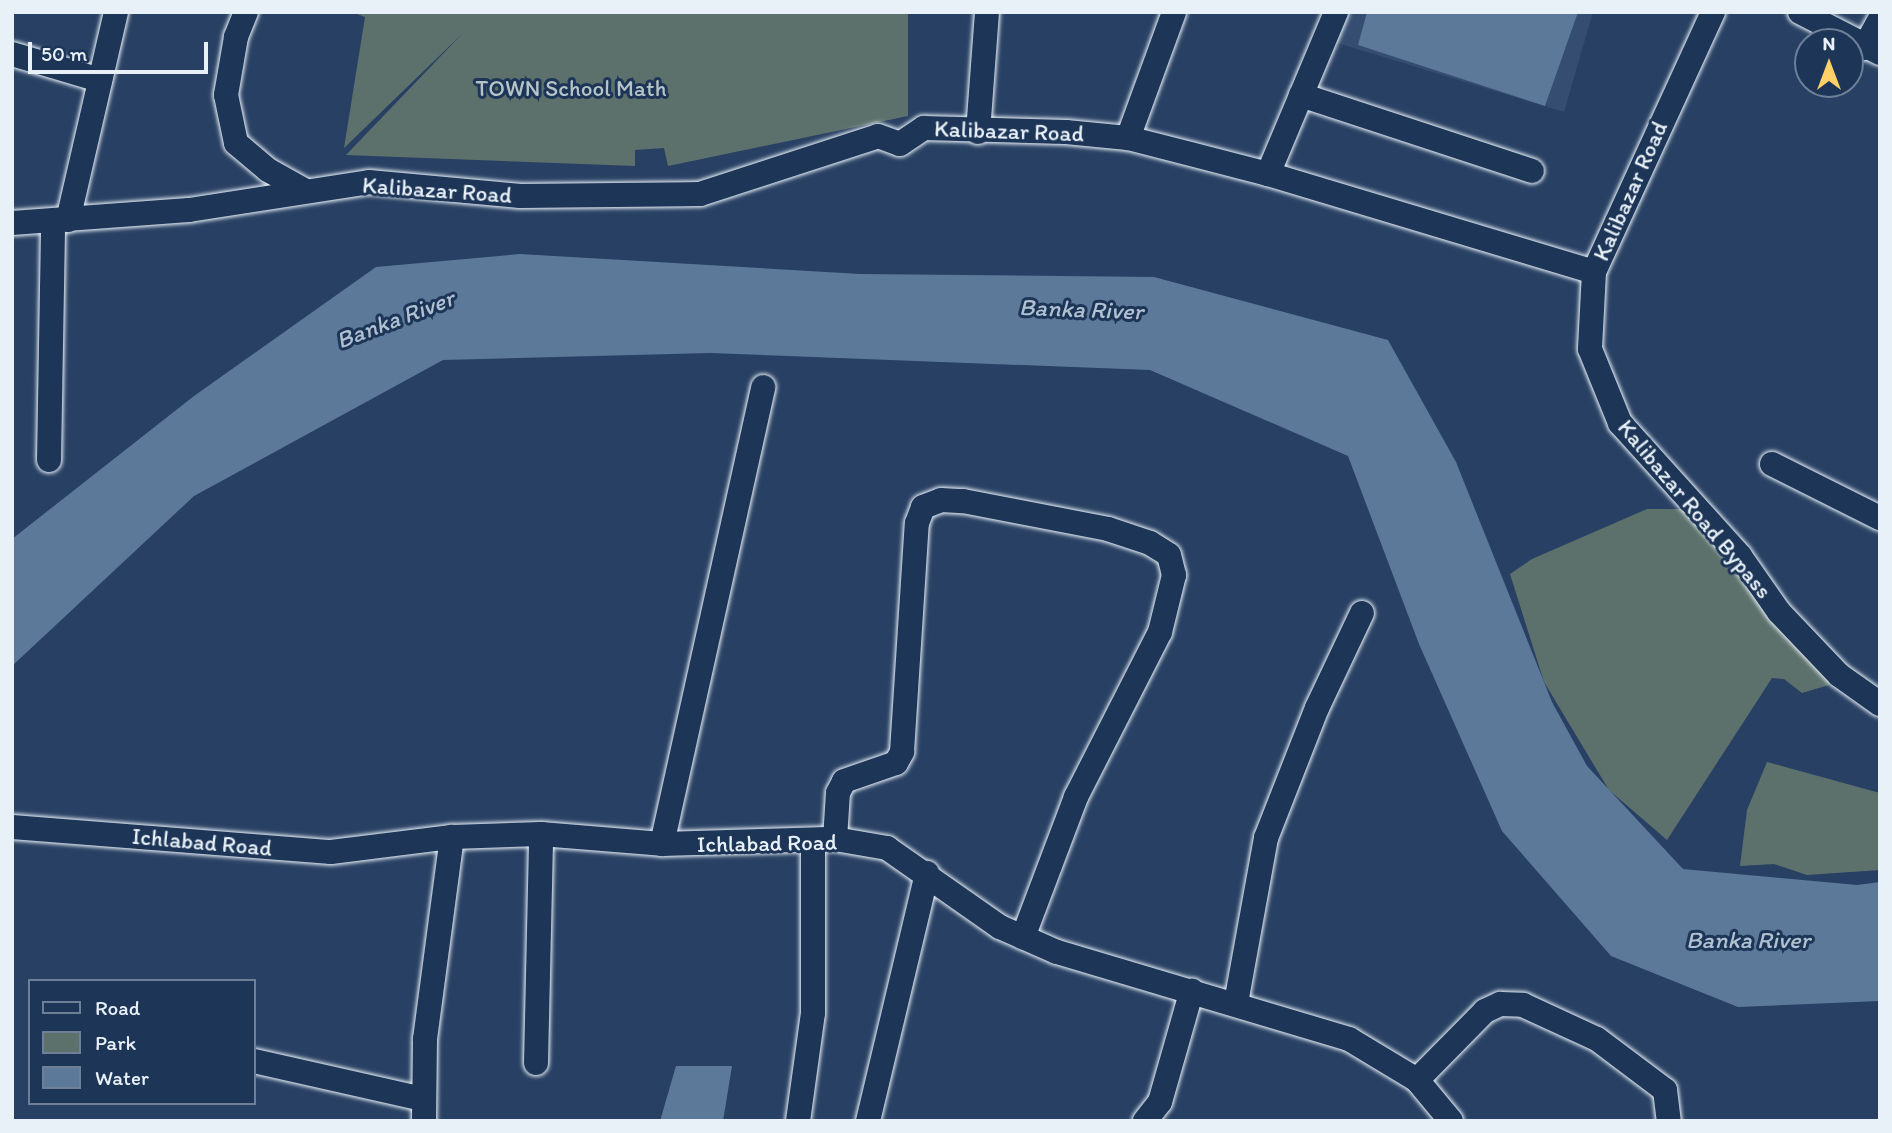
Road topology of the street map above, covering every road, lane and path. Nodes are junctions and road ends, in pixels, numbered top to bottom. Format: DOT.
graph roads {
  1 [pos="116,12"];
  2 [pos="246,12"];
  3 [pos="987,12"];
  4 [pos="1174,12"];
  5 [pos="1336,12"];
  6 [pos="1713,12"];
  7 [pos="1800,12"];
  8 [pos="1880,19"];
  9 [pos="1872,50"];
  10 [pos="12,54"];
  11 [pos="100,80"];
  12 [pos="1301,95"];
  13 [pos="978,132"];
  14 [pos="1128,138"];
  15 [pos="1532,171"];
  16 [pos="1268,174"];
  17 [pos="304,190"];
  18 [pos="61,220"];
  19 [pos="12,223"];
  20 [pos="1594,272"];
  21 [pos="763,387"];
  22 [pos="49,460"];
  23 [pos="1772,464"];
  24 [pos="1880,518"];
  25 [pos="1362,613"];
  26 [pos="1880,705"];
  27 [pos="12,827"];
  28 [pos="541,834"];
  29 [pos="452,837"];
  30 [pos="824,840"];
  31 [pos="662,844"];
  32 [pos="927,873"];
  33 [pos="1023,937"];
  34 [pos="1192,990"];
  35 [pos="1236,1003"];
  36 [pos="256,1062"];
  37 [pos="536,1063"];
  38 [pos="1417,1080"];
  39 [pos="424,1110"];
  40 [pos="798,1121"];
  41 [pos="868,1121"];
  42 [pos="1145,1121"];
  43 [pos="1451,1121"];
  44 [pos="1669,1121"];
  1 -- 11 [label="street"];
  2 -- 17 [label="street"];
  3 -- 13 [label="street"];
  4 -- 14 [label="street"];
  5 -- 12 [label="street"];
  6 -- 20 [label="street, Kalibazar Road"];
  7 -- 9 [label="street"];
  8 -- 9 [label="street"];
  10 -- 11 [label="street"];
  11 -- 18 [label="street"];
  12 -- 15 [label="street"];
  12 -- 16 [label="street"];
  13 -- 14 [label="street, Kalibazar Road"];
  13 -- 17 [label="street, Kalibazar Road"];
  14 -- 16 [label="street, Kalibazar Road"];
  16 -- 20 [label="street, Kalibazar Road"];
  17 -- 18 [label="street, Kalibazar Road"];
  18 -- 19 [label="street, Kalibazar Road"];
  18 -- 22 [label="street"];
  20 -- 26 [label="street, Kalibazar Road Bypass"];
  21 -- 31 [label="street"];
  23 -- 24 [label="street"];
  25 -- 35 [label="street"];
  27 -- 29 [label="street, Ichlabad Road"];
  28 -- 29 [label="street, Ichlabad Road"];
  28 -- 31 [label="street, Ichlabad Road"];
  28 -- 37 [label="street"];
  29 -- 39 [label="street"];
  30 -- 31 [label="street, Ichlabad Road"];
  30 -- 32 [label="street, Ichlabad Road"];
  30 -- 33 [label="street"];
  30 -- 40 [label="street"];
  32 -- 33 [label="street, Ichlabad Road"];
  32 -- 41 [label="street"];
  33 -- 34 [label="street, Ichlabad Road"];
  34 -- 35 [label="street, Ichlabad Road"];
  34 -- 42 [label="street"];
  35 -- 38 [label="street, Ichlabad Road"];
  36 -- 39 [label="street"];
  38 -- 43 [label="street, Ichlabad Road"];
  38 -- 44 [label="street"];
}
